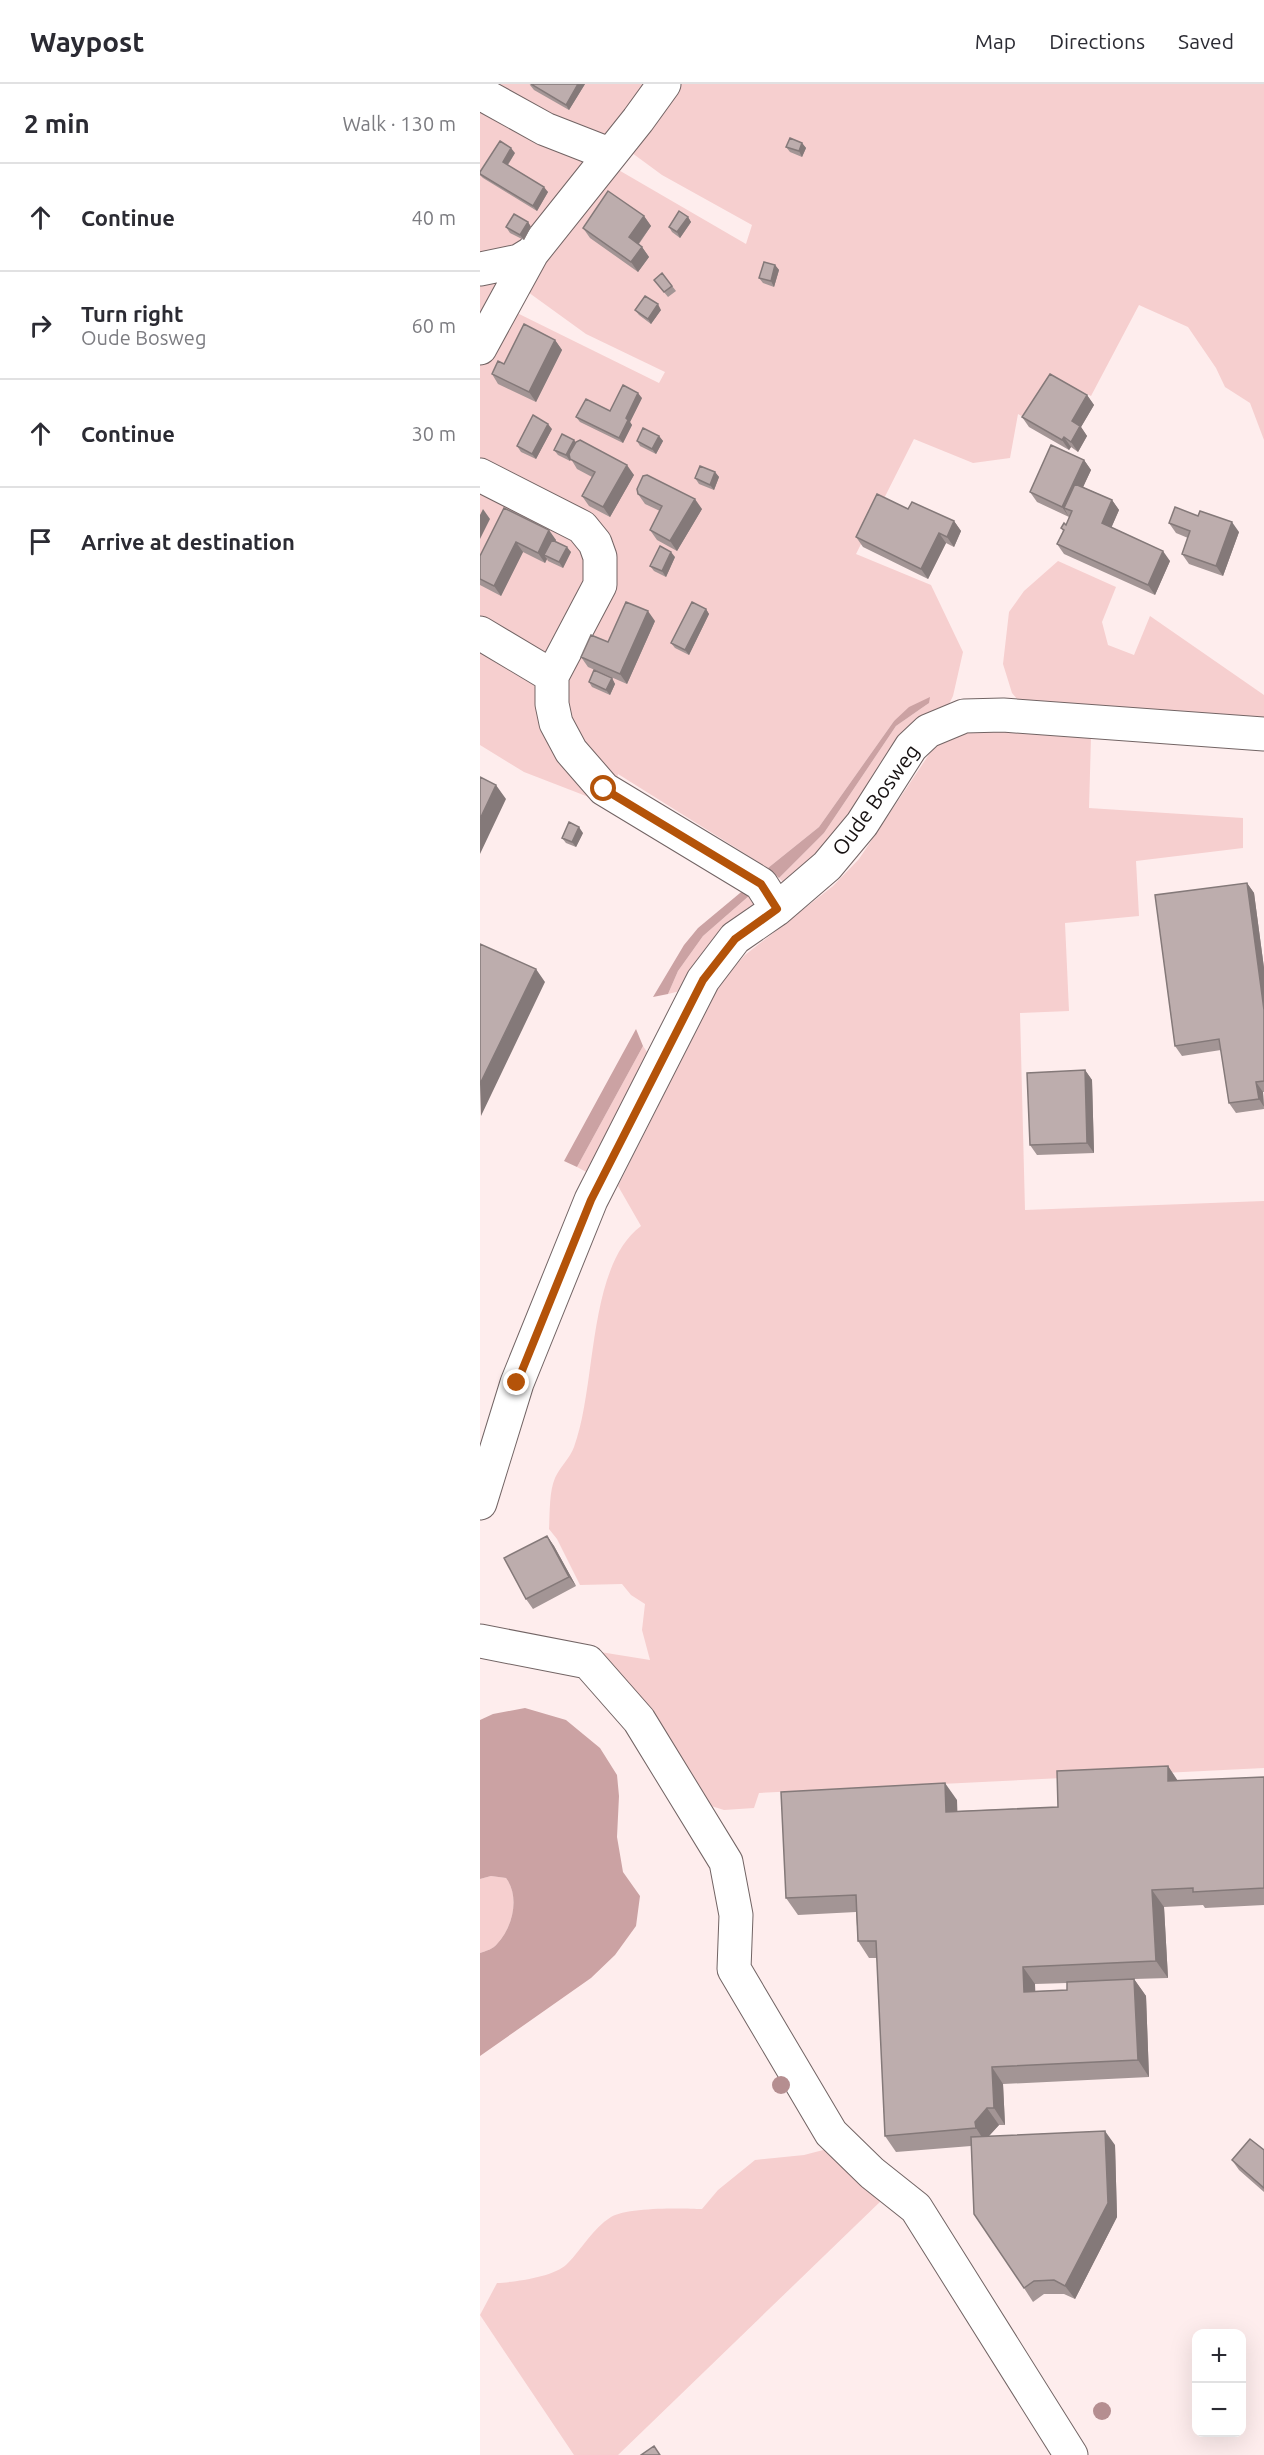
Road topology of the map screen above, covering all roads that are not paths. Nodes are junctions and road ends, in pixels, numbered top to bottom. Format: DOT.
graph roads {
  1 [pos="664,84"];
  2 [pos="480,93"];
  3 [pos="609,154"];
  4 [pos="532,253"];
  5 [pos="480,269"];
  6 [pos="480,348"];
  7 [pos="480,475"];
  8 [pos="480,633"];
  9 [pos="552,676"];
  10 [pos="1264,734"];
  11 [pos="777,909"];
  12 [pos="480,1503"];
  13 [pos="480,1641"];
  14 [pos="1071,2455"];
  1 -- 3 [label="street"];
  2 -- 3 [label="street"];
  3 -- 4 [label="street"];
  4 -- 5 [label="street"];
  4 -- 6 [label="street"];
  7 -- 9 [label="street"];
  8 -- 9 [label="street"];
  9 -- 11 [label="street"];
  10 -- 11 [label="street, Oude Bosweg"];
  11 -- 12 [label="street, Oude Bosweg"];
  13 -- 14 [label="street"];
}
